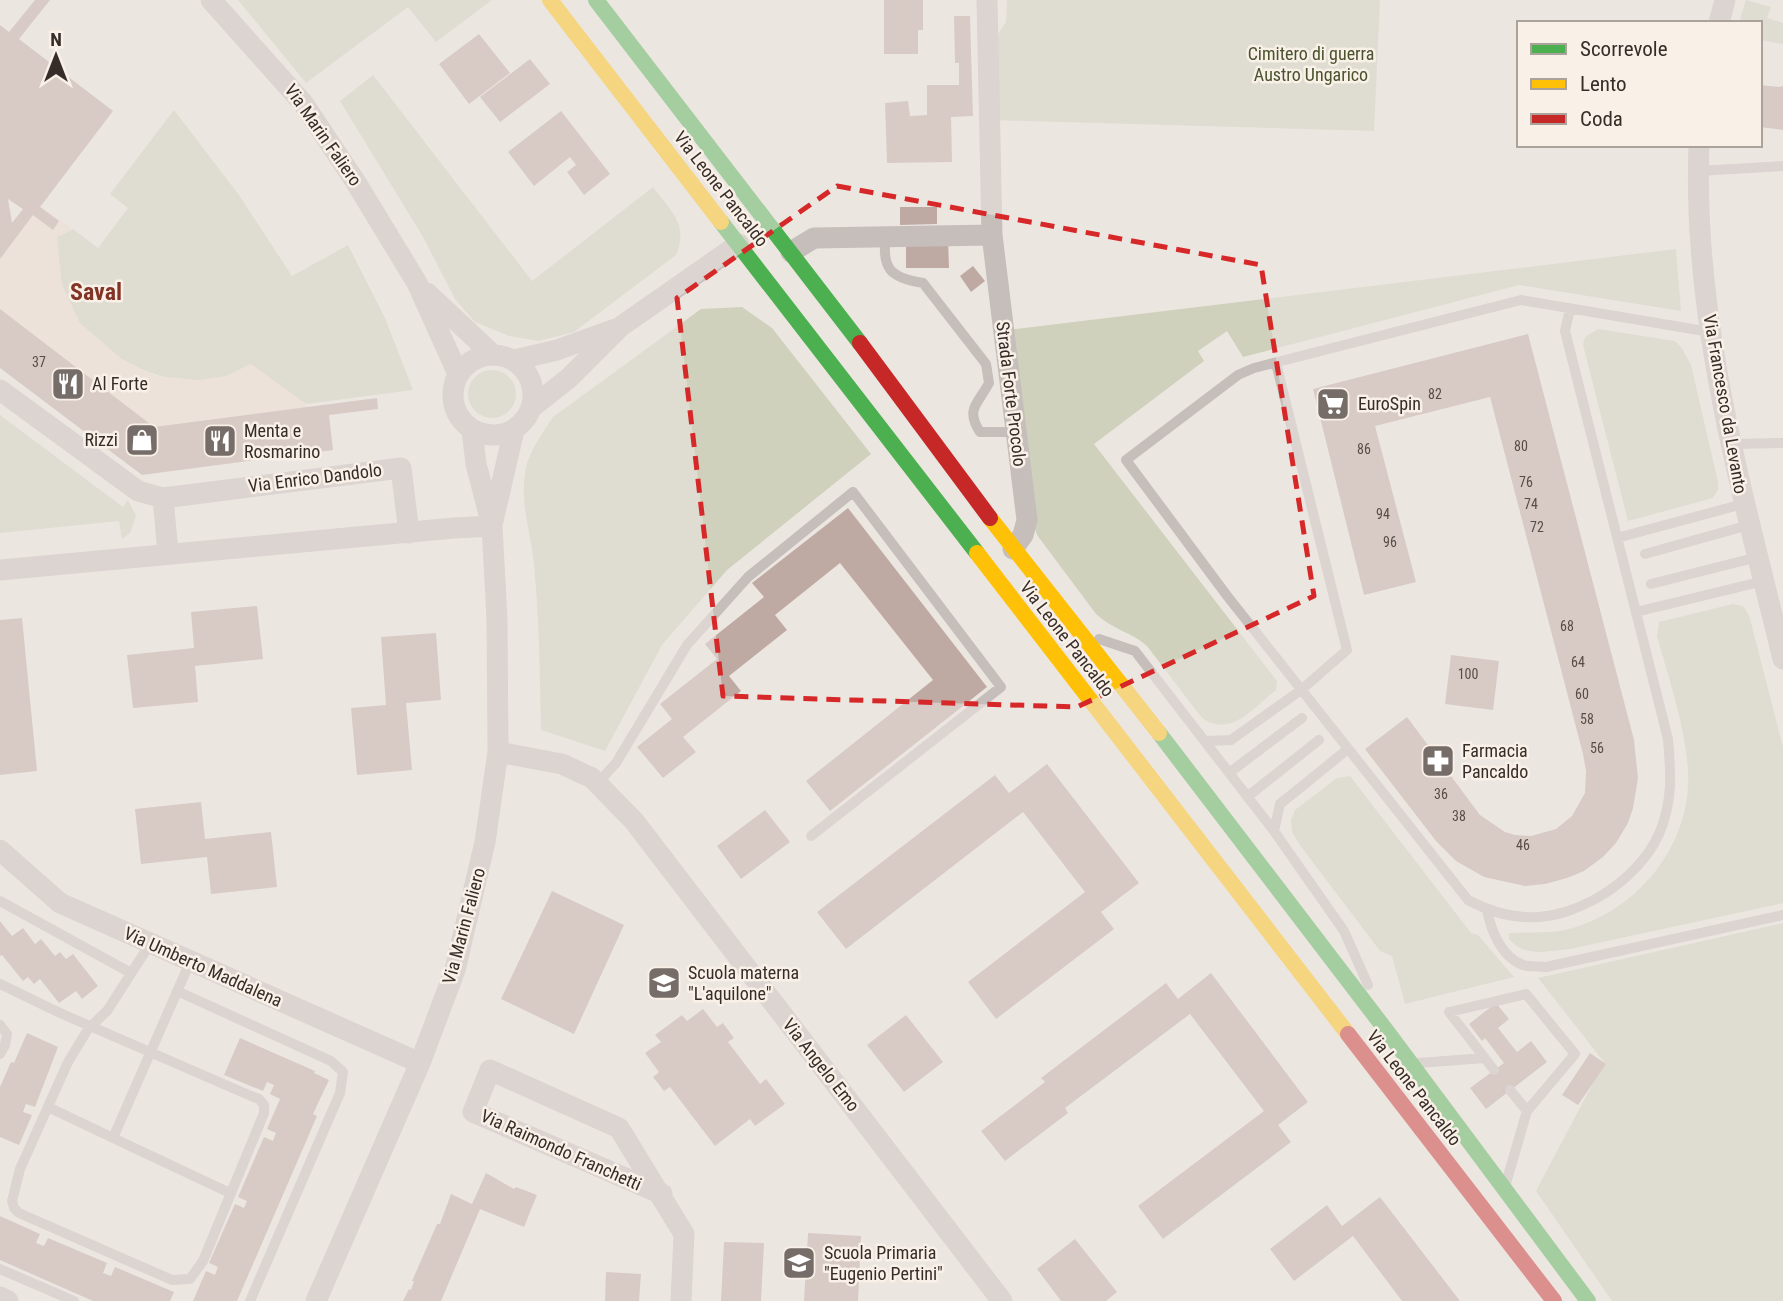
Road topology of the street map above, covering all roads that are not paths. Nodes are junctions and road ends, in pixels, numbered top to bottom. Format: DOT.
graph roads {
  1 [pos="211,0"];
  2 [pos="550,0"];
  3 [pos="596,0"];
  4 [pos="987,0"];
  5 [pos="1725,0"];
  6 [pos="1720,21"];
  7 [pos="1699,147"];
  8 [pos="1783,166"];
  9 [pos="1698,171"];
  10 [pos="754,233"];
  11 [pos="992,235"];
  12 [pos="886,236"];
  13 [pos="791,252"];
  14 [pos="417,283"];
  15 [pos="1570,309"];
  16 [pos="620,327"];
  17 [pos="1710,332"];
  18 [pos="492,354"];
  19 [pos="514,360"];
  20 [pos="1276,363"];
  21 [pos="458,373"];
  22 [pos="0,390"];
  23 [pos="531,408"];
  24 [pos="514,429"];
  25 [pos="472,430"];
  26 [pos="1016,432"];
  27 [pos="1783,443"];
  28 [pos="1733,444"];
  29 [pos="163,498"];
  30 [pos="1743,504"];
  31 [pos="1749,525"];
  32 [pos="492,526"];
  33 [pos="409,533"];
  34 [pos="1617,538"];
  35 [pos="1013,549"];
  36 [pos="167,553"];
  37 [pos="1645,554"];
  38 [pos="1758,556"];
  39 [pos="0,570"];
  40 [pos="1764,581"];
  41 [pos="1651,584"];
  42 [pos="1636,612"];
  43 [pos="1082,633"];
  44 [pos="1783,659"];
  45 [pos="1301,690"];
  46 [pos="1303,718"];
  47 [pos="1319,740"];
  48 [pos="1205,741"];
  49 [pos="1348,749"];
  50 [pos="498,752"];
  51 [pos="1229,773"];
  52 [pos="598,783"];
  53 [pos="1247,797"];
  54 [pos="1274,831"];
  55 [pos="811,836"];
  56 [pos="0,850"];
  57 [pos="0,901"];
  58 [pos="1487,910"];
  59 [pos="1783,915"];
  60 [pos="150,944"];
  61 [pos="190,962"];
  62 [pos="131,973"];
  63 [pos="0,984"];
  64 [pos="177,991"];
  65 [pos="0,1025"];
  66 [pos="91,1026"];
  67 [pos="1392,1038"];
  68 [pos="151,1052"];
  69 [pos="0,1054"];
  70 [pos="1485,1058"];
  71 [pos="420,1063"];
  72 [pos="1411,1063"];
  73 [pos="1494,1070"];
  74 [pos="1510,1090"];
  75 [pos="48,1107"];
  76 [pos="1527,1111"];
  77 [pos="113,1138"];
  78 [pos="1504,1189"];
  79 [pos="230,1193"];
  80 [pos="662,1194"];
  81 [pos="0,1269"];
  82 [pos="0,1297"];
  83 [pos="8,1301"];
  84 [pos="74,1301"];
  85 [pos="250,1301"];
  86 [pos="316,1301"];
  87 [pos="681,1301"];
  88 [pos="1002,1301"];
  89 [pos="1554,1301"];
  90 [pos="1588,1301"];
  1 -- 14 [label="street, Via Marin Faliero"];
  2 -- 10 [label="main road, Via Leone Pancaldo"];
  3 -- 10 [label="main road, Via Leone Pancaldo"];
  4 -- 11 [label="street, Strada Forte Procolo"];
  5 -- 6 [label="street"];
  7 -- 9 [label="street, Via Francesco da Levanto"];
  8 -- 9 [label="lane"];
  9 -- 17 [label="street, Via Francesco da Levanto"];
  10 -- 13 [label="main road, Via Leone Pancaldo"];
  10 -- 16 [label="street, Via Marin Faliero"];
  10 -- 89 [label="main road, Via Leone Pancaldo"];
  11 -- 12 [label="street"];
  11 -- 26 [label="street, Strada Forte Procolo"];
  12 -- 13 [label="street"];
  12 -- 26 [label="lane"];
  13 -- 35 [label="main road, Via Leone Pancaldo"];
  14 -- 18 [label="street, Via Marin Faliero"];
  14 -- 21 [label="street, Via Marin Faliero"];
  15 -- 17 [label="lane"];
  15 -- 20 [label="lane"];
  15 -- 34 [label="lane"];
  16 -- 19 [label="street, Via Marin Faliero"];
  16 -- 23 [label="street, Via Marin Faliero"];
  17 -- 28 [label="street, Via Francesco da Levanto"];
  18 -- 19 [label="street, Via Marin Faliero"];
  18 -- 21 [label="street"];
  19 -- 23 [label="street"];
  20 -- 45 [label="lane"];
  20 -- 45 [label="lane"];
  21 -- 25 [label="street, Via Marin Faliero"];
  22 -- 29 [label="street, Via Enrico Dandolo"];
  23 -- 24 [label="street, Via Marin Faliero"];
  24 -- 25 [label="street"];
  24 -- 32 [label="street, Via Marin Faliero"];
  25 -- 32 [label="street, Via Marin Faliero"];
  26 -- 35 [label="street, Strada Forte Procolo"];
  27 -- 28 [label="lane"];
  28 -- 30 [label="street, Via Francesco da Levanto"];
  29 -- 33 [label="street, Via Enrico Dandolo"];
  29 -- 36 [label="street"];
  30 -- 31 [label="street, Via Francesco da Levanto"];
  30 -- 34 [label="lane"];
  31 -- 37 [label="lane"];
  31 -- 38 [label="street, Via Francesco da Levanto"];
  32 -- 33 [label="street"];
  32 -- 50 [label="street, Via Marin Faliero"];
  33 -- 36 [label="street"];
  34 -- 42 [label="lane"];
  35 -- 43 [label="main road, Via Leone Pancaldo"];
  36 -- 39 [label="street"];
  38 -- 40 [label="street, Via Francesco da Levanto"];
  38 -- 41 [label="lane"];
  40 -- 42 [label="lane"];
  40 -- 44 [label="street, Via Francesco da Levanto"];
  42 -- 58 [label="lane"];
  43 -- 48 [label="lane"];
  43 -- 67 [label="main road, Via Leone Pancaldo"];
  45 -- 48 [label="lane"];
  45 -- 49 [label="lane"];
  46 -- 51 [label="lane"];
  47 -- 53 [label="lane"];
  48 -- 51 [label="lane"];
  49 -- 54 [label="lane"];
  49 -- 58 [label="lane"];
  50 -- 52 [label="street, Via Angelo Emo"];
  50 -- 71 [label="street, Via Marin Faliero"];
  51 -- 53 [label="lane"];
  52 -- 55 [label="lane"];
  52 -- 88 [label="street, Via Angelo Emo"];
  53 -- 54 [label="lane"];
  54 -- 67 [label="lane"];
  56 -- 60 [label="street, Via Umberto Maddalena"];
  57 -- 62 [label="lane"];
  58 -- 59 [label="lane"];
  60 -- 61 [label="street, Via Umberto Maddalena"];
  60 -- 62 [label="lane"];
  61 -- 64 [label="lane"];
  61 -- 71 [label="street, Via Umberto Maddalena"];
  62 -- 66 [label="lane"];
  63 -- 66 [label="lane"];
  64 -- 68 [label="lane"];
  64 -- 85 [label="lane"];
  65 -- 69 [label="lane"];
  66 -- 68 [label="lane"];
  66 -- 75 [label="lane"];
  67 -- 72 [label="main road, Via Leone Pancaldo"];
  68 -- 77 [label="lane"];
  68 -- 79 [label="lane"];
  70 -- 72 [label="lane"];
  70 -- 73 [label="lane"];
  70 -- 76 [label="lane"];
  71 -- 86 [label="street, Via Marin Faliero"];
  72 -- 78 [label="main road, Via Leone Pancaldo"];
  74 -- 76 [label="lane"];
  75 -- 77 [label="lane"];
  75 -- 79 [label="lane"];
  76 -- 78 [label="lane"];
  77 -- 79 [label="lane"];
  78 -- 90 [label="main road, Via Leone Pancaldo"];
  80 -- 80 [label="street, Via Raimondo Franchetti"];
  80 -- 87 [label="street, Via Raimondo Franchetti"];
  81 -- 84 [label="lane"];
  82 -- 83 [label="street"];
}
